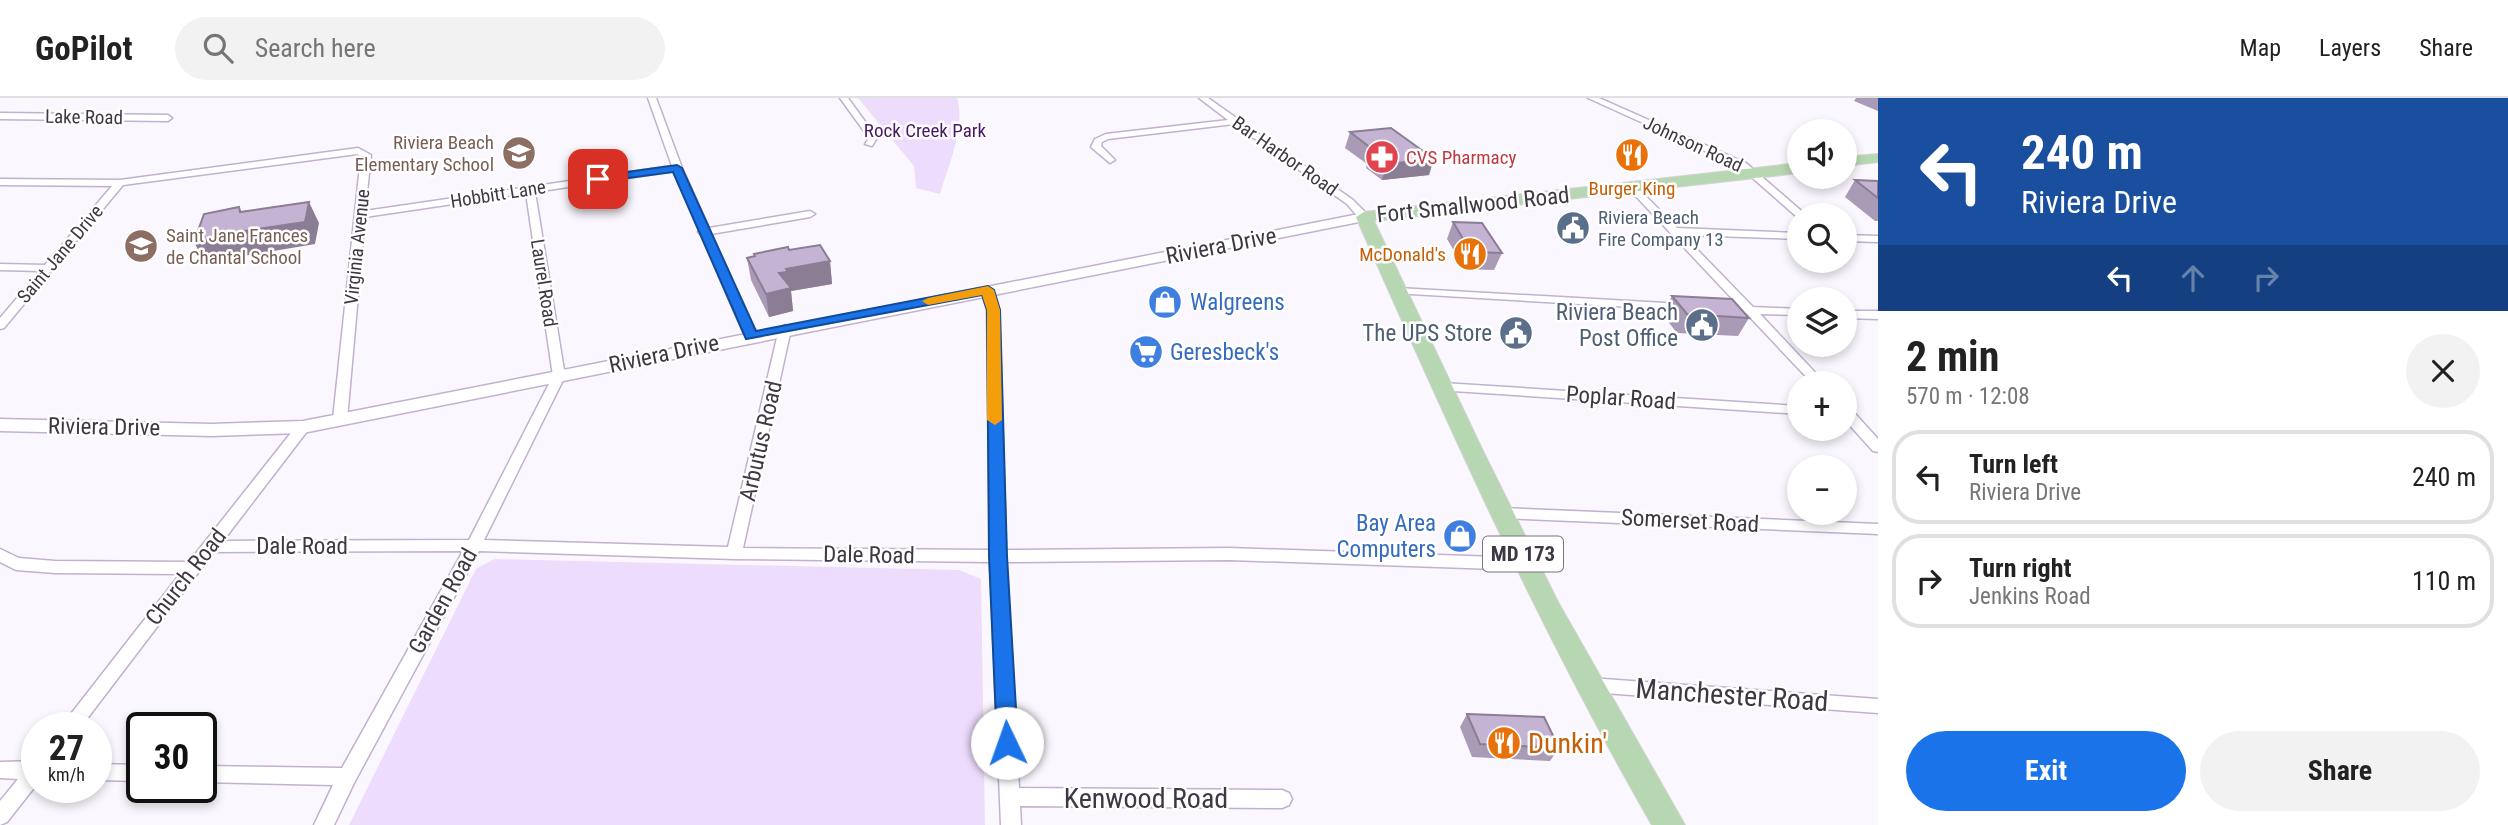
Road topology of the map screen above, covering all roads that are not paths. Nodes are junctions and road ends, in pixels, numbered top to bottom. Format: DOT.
graph roads {
  1 [pos="652,98"];
  2 [pos="844,98"];
  3 [pos="1203,98"];
  4 [pos="1592,98"];
  5 [pos="0,116"];
  6 [pos="168,118"];
  7 [pos="1237,121"];
  8 [pos="869,144"];
  9 [pos="1876,159"];
  10 [pos="1110,160"];
  11 [pos="1857,161"];
  12 [pos="677,168"];
  13 [pos="1787,171"];
  14 [pos="1756,175"];
  15 [pos="0,182"];
  16 [pos="120,183"];
  17 [pos="1633,188"];
  18 [pos="530,189"];
  19 [pos="1788,203"];
  20 [pos="810,214"];
  21 [pos="361,215"];
  22 [pos="1364,217"];
  23 [pos="1672,231"];
  24 [pos="703,232"];
  25 [pos="1787,236"];
  26 [pos="1857,238"];
  27 [pos="1878,239"];
  28 [pos="0,267"];
  29 [pos="49,268"];
  30 [pos="988,290"];
  31 [pos="1398,291"];
  32 [pos="1752,311"];
  33 [pos="1787,312"];
  34 [pos="1857,314"];
  35 [pos="1878,315"];
  36 [pos="0,324"];
  37 [pos="785,329"];
  38 [pos="751,336"];
  39 [pos="1808,371"];
  40 [pos="559,376"];
  41 [pos="1443,387"];
  42 [pos="1787,409"];
  43 [pos="340,419"];
  44 [pos="0,425"];
  45 [pos="1857,425"];
  46 [pos="303,427"];
  47 [pos="1878,448"];
  48 [pos="1502,513"];
  49 [pos="1878,529"];
  50 [pos="474,545"];
  51 [pos="209,547"];
  52 [pos="734,553"];
  53 [pos="0,555"];
  54 [pos="998,556"];
  55 [pos="1528,565"];
  56 [pos="192,568"];
  57 [pos="1586,685"];
  58 [pos="1878,706"];
  59 [pos="81,712"];
  60 [pos="0,770"];
  61 [pos="21,771"];
  62 [pos="217,774"];
  63 [pos="347,777"];
  64 [pos="21,790"];
  65 [pos="1010,797"];
  66 [pos="1282,799"];
  67 [pos="0,817"];
  68 [pos="324,825"];
  69 [pos="1011,825"];
  70 [pos="1669,825"];
  1 -- 12 [label="street"];
  2 -- 8 [label="street"];
  3 -- 7 [label="street, Bar Harbor Road"];
  4 -- 14 [label="street, Johnson Road"];
  5 -- 6 [label="street, Lake Road"];
  7 -- 10 [label="street"];
  7 -- 22 [label="street, Bar Harbor Road"];
  9 -- 11 [label="main road"];
  12 -- 18 [label="street, Hobbitt Lane"];
  12 -- 24 [label="street"];
  13 -- 14 [label="main road, Fort Smallwood Road"];
  14 -- 17 [label="main road, Fort Smallwood Road"];
  14 -- 19 [label="street, Johnson Road"];
  15 -- 16 [label="street"];
  16 -- 21 [label="street, Virginia Avenue"];
  16 -- 29 [label="street, Saint Jane Drive"];
  17 -- 22 [label="main road, Fort Smallwood Road"];
  17 -- 23 [label="street"];
  18 -- 21 [label="street, Hobbitt Lane"];
  18 -- 40 [label="street, Laurel Road"];
  20 -- 24 [label="street"];
  21 -- 43 [label="street, Virginia Avenue"];
  22 -- 30 [label="street, Riviera Drive"];
  22 -- 31 [label="main road, Fort Smallwood Road / MD 173"];
  23 -- 25 [label="street"];
  23 -- 32 [label="street"];
  24 -- 38 [label="street"];
  26 -- 27 [label="street"];
  28 -- 29 [label="street"];
  29 -- 36 [label="street, Saint Jane Drive"];
  30 -- 37 [label="street, Riviera Drive"];
  30 -- 54 [label="street"];
  31 -- 32 [label="street"];
  31 -- 41 [label="main road, Fort Smallwood Road / MD 173"];
  32 -- 33 [label="street"];
  32 -- 39 [label="street"];
  34 -- 35 [label="street"];
  37 -- 38 [label="street, Riviera Drive"];
  37 -- 52 [label="street, Arbutus Road"];
  38 -- 40 [label="street, Riviera Drive"];
  40 -- 43 [label="street, Riviera Drive"];
  40 -- 50 [label="street, Garden Road"];
  41 -- 42 [label="street, Poplar Road"];
  41 -- 48 [label="main road, Fort Smallwood Road / MD 173"];
  43 -- 46 [label="street, Riviera Drive"];
  44 -- 46 [label="street, Riviera Drive"];
  45 -- 47 [label="street"];
  46 -- 51 [label="street, Church Road"];
  48 -- 49 [label="street, Somerset Road"];
  48 -- 55 [label="main road, Fort Smallwood Road / MD 173"];
  50 -- 51 [label="street, Dale Road"];
  50 -- 52 [label="street, Dale Road"];
  50 -- 63 [label="street, Garden Road"];
  51 -- 56 [label="street, Church Road"];
  52 -- 54 [label="street, Dale Road"];
  53 -- 56 [label="street"];
  54 -- 55 [label="street, Dale Road"];
  54 -- 65 [label="street"];
  55 -- 57 [label="main road, Fort Smallwood Road / MD 173"];
  56 -- 59 [label="street, Church Road"];
  57 -- 58 [label="street, Manchester Road"];
  57 -- 70 [label="main road, Fort Smallwood Road / MD 173"];
  60 -- 61 [label="street"];
  62 -- 63 [label="street"];
  63 -- 68 [label="street, Garden Road"];
  64 -- 67 [label="street"];
  65 -- 66 [label="street, Kenwood Road"];
  65 -- 69 [label="street"];
}
